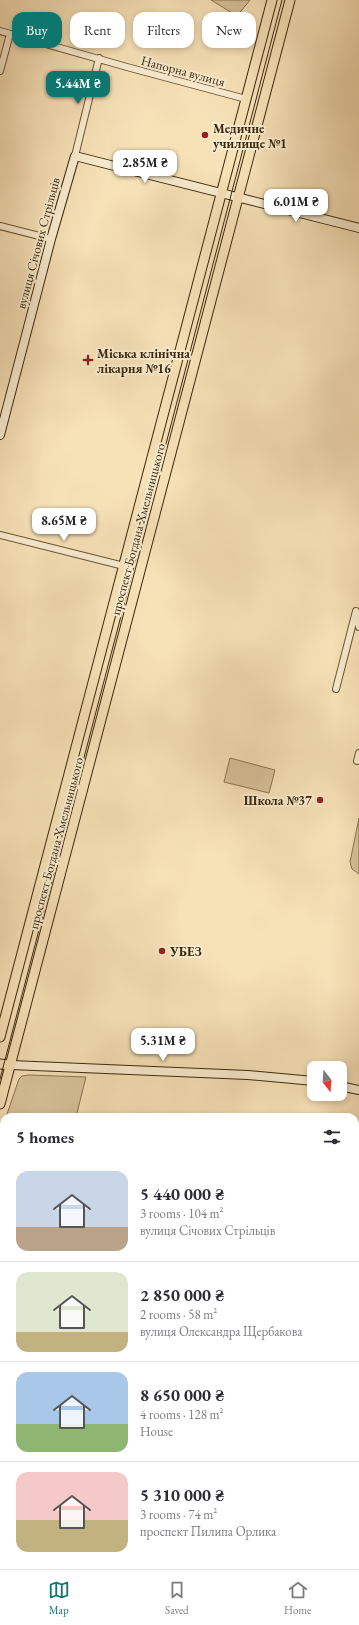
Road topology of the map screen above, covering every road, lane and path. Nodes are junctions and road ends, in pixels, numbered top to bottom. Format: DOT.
graph roads {
  1 [pos="272,0"];
  2 [pos="290,0"];
  3 [pos="0,31"];
  4 [pos="10,34"];
  5 [pos="99,58"];
  6 [pos="0,71"];
  7 [pos="246,99"];
  8 [pos="75,156"];
  9 [pos="221,194"];
  10 [pos="238,198"];
  11 [pos="0,226"];
  12 [pos="359,228"];
  13 [pos="51,239"];
  14 [pos="0,435"];
  15 [pos="0,535"];
  16 [pos="124,566"];
  17 [pos="140,570"];
  18 [pos="357,612"];
  19 [pos="359,627"];
  20 [pos="336,689"];
  21 [pos="359,753"];
  22 [pos="357,761"];
  23 [pos="68,779"];
  24 [pos="85,783"];
  25 [pos="0,1037"];
  26 [pos="0,1064"];
  27 [pos="11,1065"];
  28 [pos="307,1080"];
  29 [pos="347,1087"];
  30 [pos="359,1090"];
  31 [pos="0,1104"];
  1 -- 7 [label="main road, проспект Богдана Хмельницького"];
  2 -- 10 [label="main road, проспект Богдана Хмельницького"];
  3 -- 4 [label="street, Напорна вулиця"];
  4 -- 5 [label="street, Напорна вулиця"];
  4 -- 6 [label="street"];
  5 -- 7 [label="street, Напорна вулиця"];
  5 -- 8 [label="street, вулиця Січових Стрільців"];
  7 -- 9 [label="main road, проспект Богдана Хмельницького"];
  8 -- 9 [label="street"];
  8 -- 13 [label="street, вулиця Січових Стрільців"];
  9 -- 10 [label="street"];
  9 -- 16 [label="main road, проспект Богдана Хмельницького"];
  10 -- 12 [label="street"];
  10 -- 17 [label="main road, проспект Богдана Хмельницького"];
  11 -- 13 [label="street"];
  13 -- 14 [label="street, вулиця Січових Стрільців"];
  15 -- 16 [label="street"];
  16 -- 17 [label="main road"];
  16 -- 23 [label="main road, проспект Богдана Хмельницького"];
  17 -- 24 [label="main road, проспект Богдана Хмельницького"];
  18 -- 19 [label="street"];
  18 -- 20 [label="street"];
  21 -- 22 [label="street"];
  23 -- 24 [label="main road"];
  23 -- 25 [label="main road, проспект Богдана Хмельницького"];
  24 -- 27 [label="main road, проспект Богдана Хмельницького"];
  26 -- 27 [label="main road"];
  27 -- 28 [label="street"];
  27 -- 31 [label="main road, проспект Богдана Хмельницького"];
  29 -- 30 [label="street"];
}
